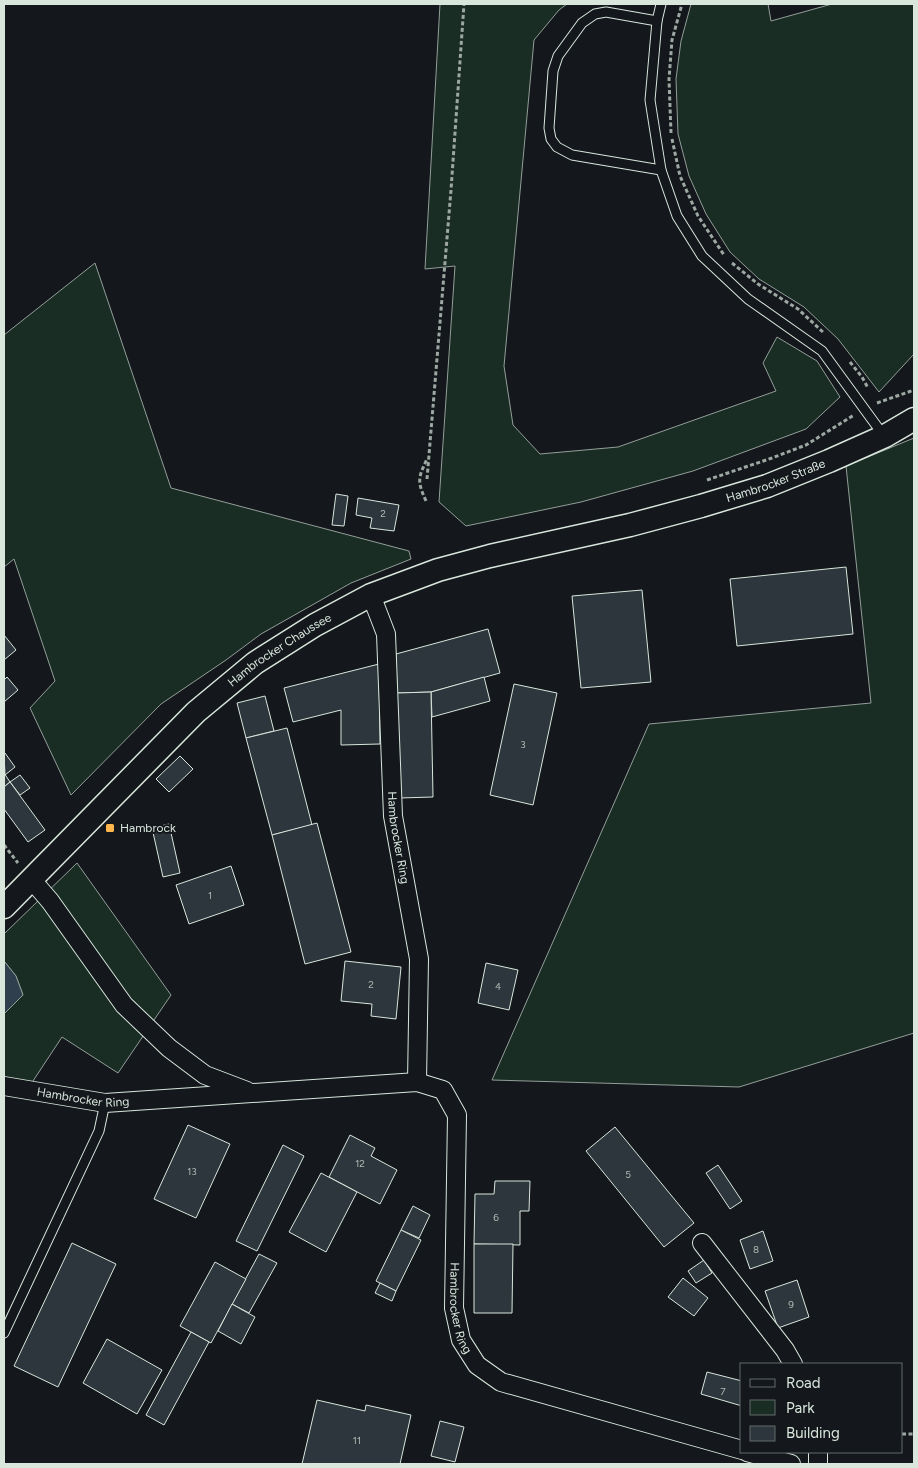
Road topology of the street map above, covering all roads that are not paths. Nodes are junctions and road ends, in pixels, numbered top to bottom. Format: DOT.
graph roads {
  1 [pos="661,4"];
  2 [pos="657,21"];
  3 [pos="661,170"];
  4 [pos="914,419"];
  5 [pos="885,436"];
  6 [pos="630,525"];
  7 [pos="371,596"];
  8 [pos="26,873"];
  9 [pos="4,907"];
  10 [pos="417,1082"];
  11 [pos="4,1086"];
  12 [pos="252,1093"];
  13 [pos="105,1103"];
  14 [pos="702,1243"];
  15 [pos="4,1333"];
  16 [pos="792,1363"];
  17 [pos="740,1449"];
  18 [pos="751,1453"];
  19 [pos="791,1464"];
  1 -- 2 [label="lane"];
  2 -- 3 [label="lane"];
  2 -- 3 [label="lane"];
  3 -- 5 [label="lane"];
  4 -- 5 [label="street, Hambrocker Straße"];
  5 -- 6 [label="street, Hambrocker Straße"];
  6 -- 7 [label="street, Hambrocker Chaussee"];
  7 -- 8 [label="street, Hambrocker Chaussee"];
  7 -- 10 [label="street, Hambrocker Ring"];
  8 -- 9 [label="street, Hambrocker Chaussee"];
  8 -- 12 [label="street, Hambrocker Ring"];
  10 -- 12 [label="street, Hambrocker Ring"];
  10 -- 17 [label="street, Hambrocker Ring"];
  11 -- 13 [label="street, Hambrocker Ring"];
  12 -- 13 [label="street, Hambrocker Ring"];
  13 -- 15 [label="lane"];
  14 -- 16 [label="street"];
  18 -- 19 [label="street"];
}
